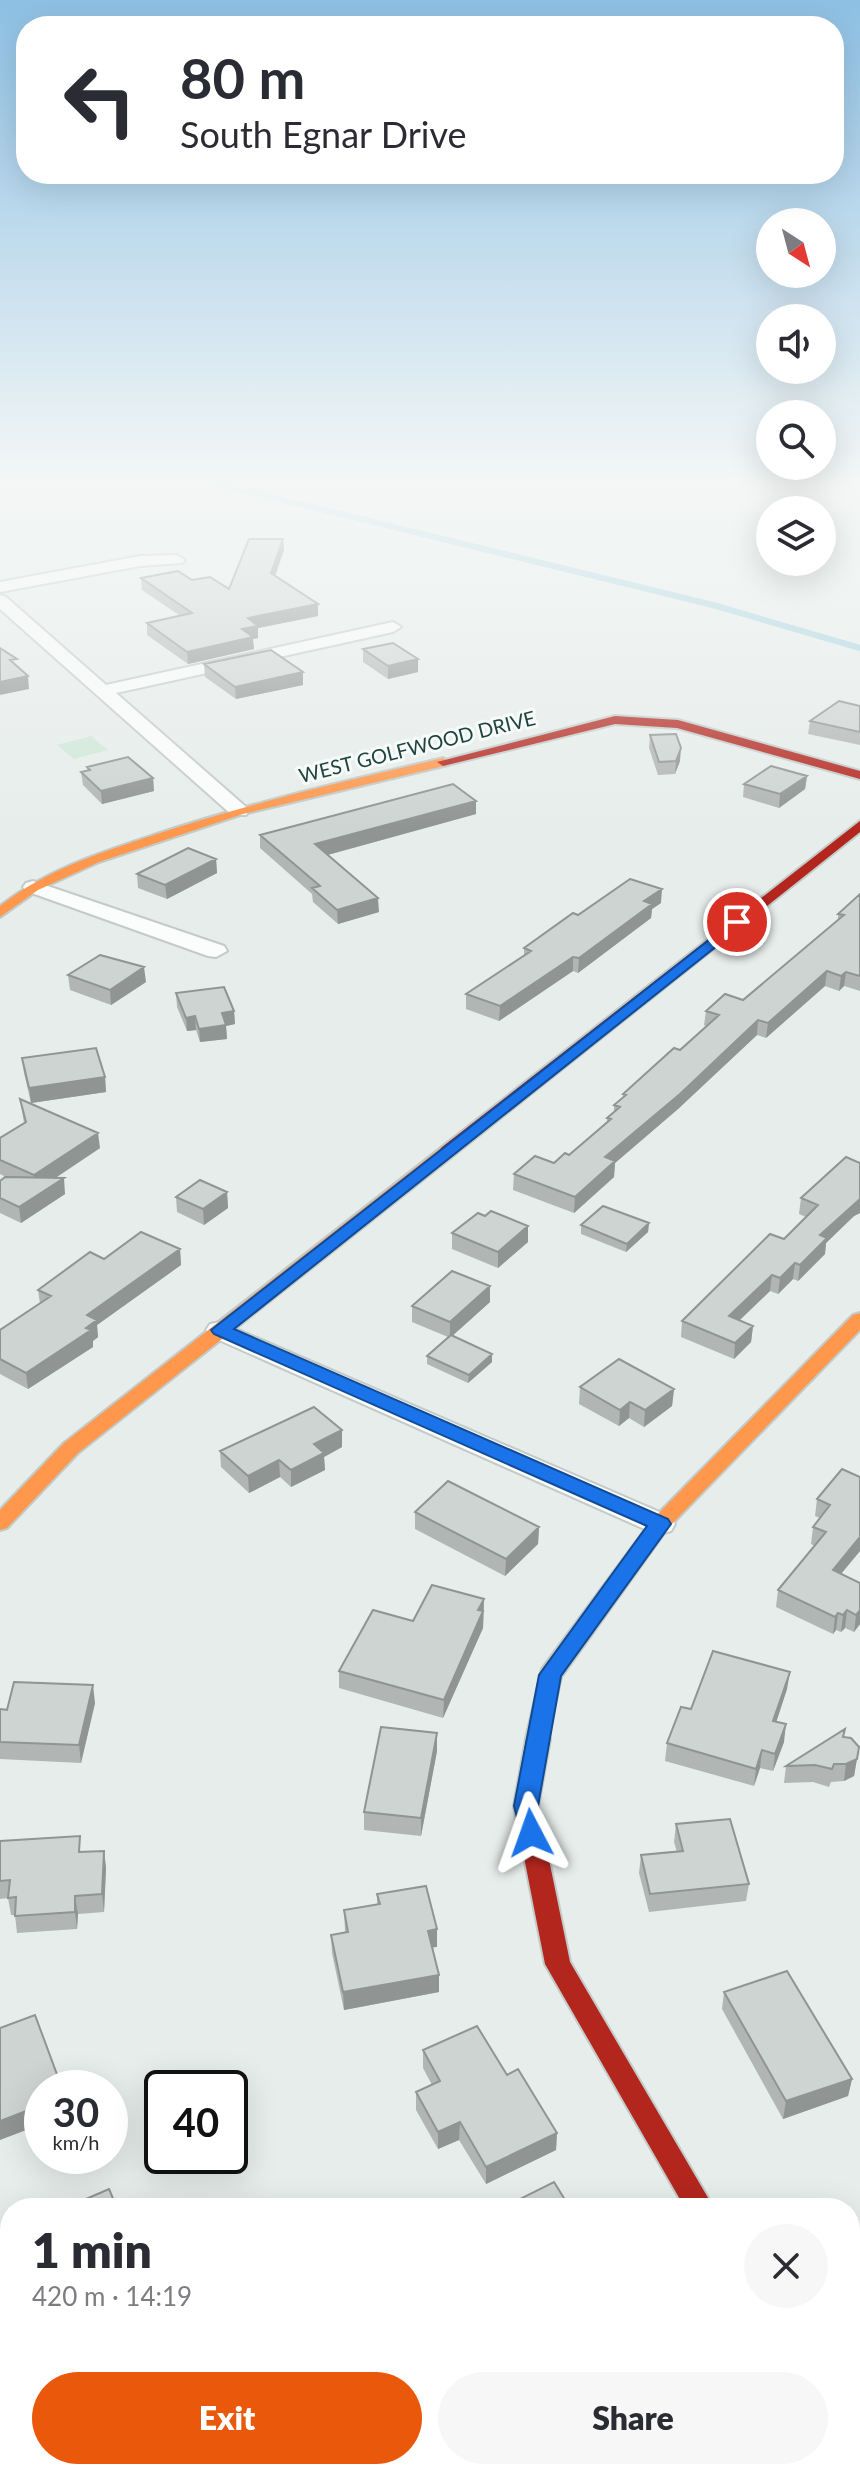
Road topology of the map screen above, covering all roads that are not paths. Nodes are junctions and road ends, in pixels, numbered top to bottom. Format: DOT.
graph roads {
  1 [pos="0,600"];
  2 [pos="393,627"];
  3 [pos="106,690"];
  4 [pos="860,775"];
  5 [pos="239,811"];
  6 [pos="860,825"];
  7 [pos="33,887"];
  8 [pos="0,913"];
  9 [pos="216,951"];
  10 [pos="860,1319"];
  11 [pos="220,1330"];
  12 [pos="0,1523"];
  13 [pos="660,1524"];
  14 [pos="694,2198"];
  1 -- 3 [label="street"];
  2 -- 3 [label="street"];
  3 -- 5 [label="street"];
  4 -- 5 [label="street, WEST GOLFWOOD DRIVE"];
  5 -- 7 [label="street, WEST GOLFWOOD DRIVE"];
  6 -- 11 [label="street"];
  7 -- 8 [label="street, WEST GOLFWOOD DRIVE"];
  7 -- 9 [label="street"];
  10 -- 13 [label="street"];
  11 -- 12 [label="street"];
  11 -- 13 [label="street"];
  13 -- 14 [label="street"];
}
